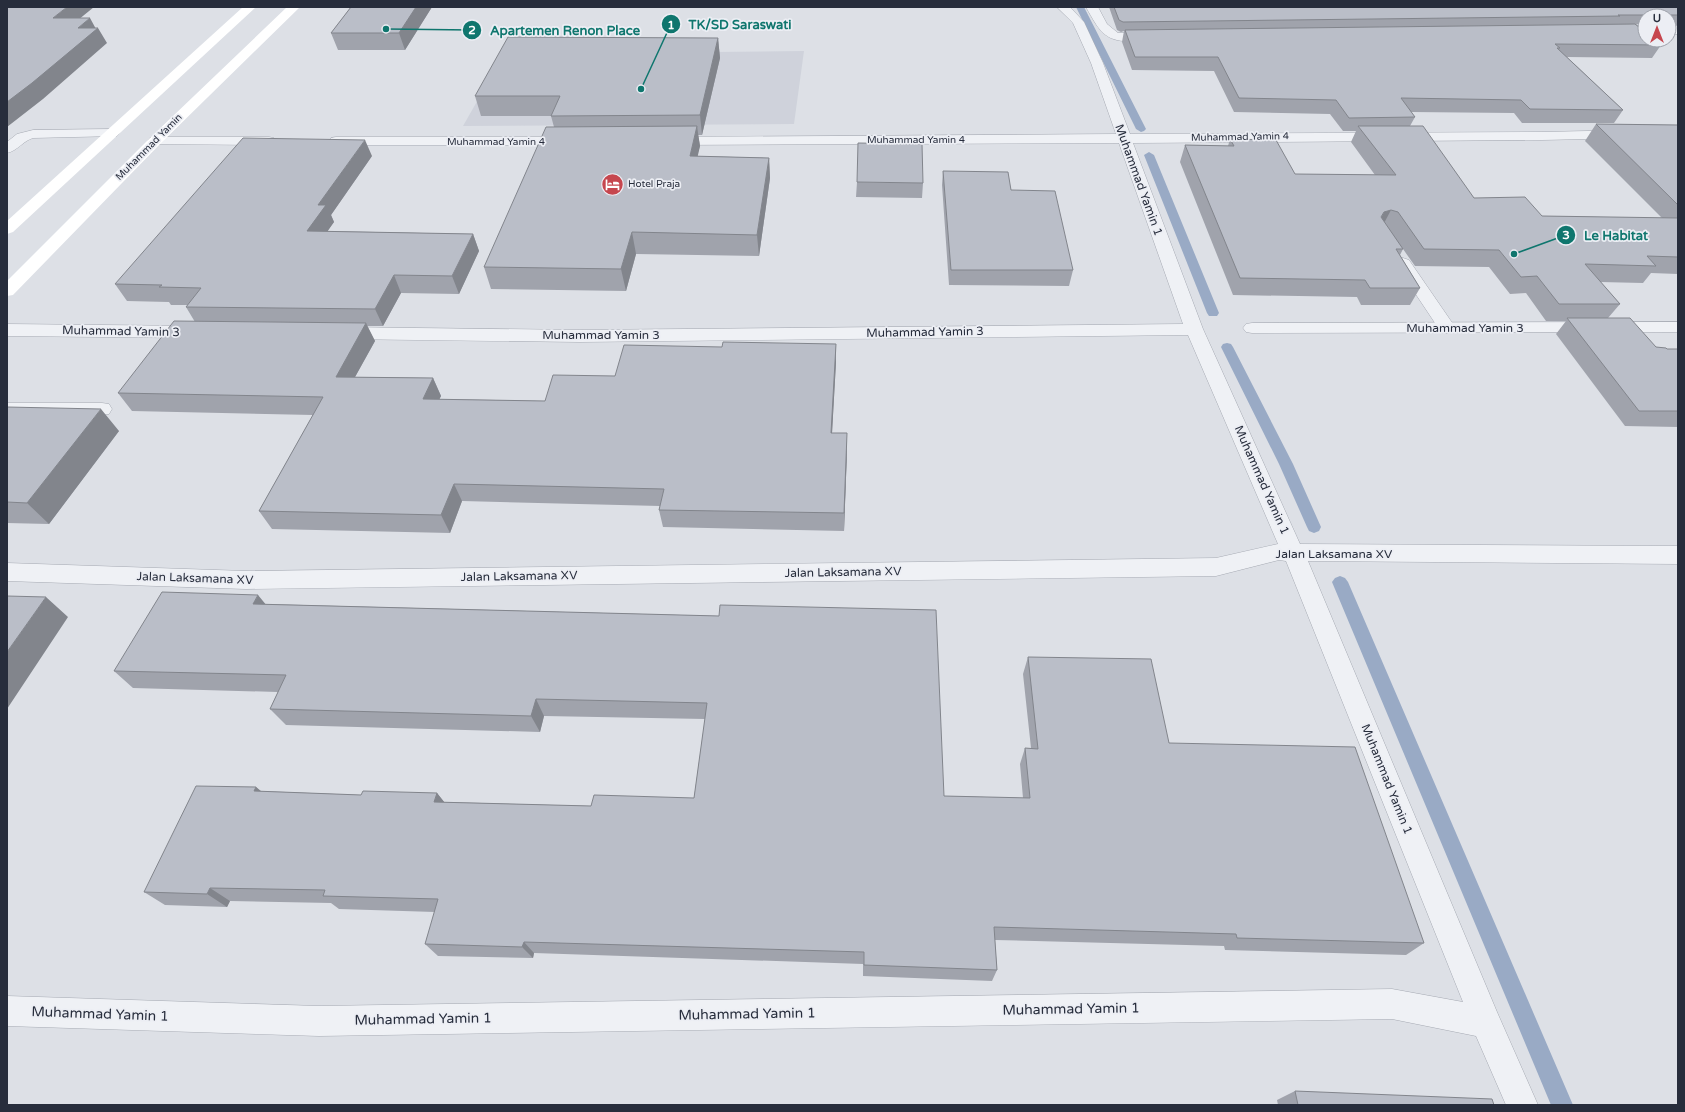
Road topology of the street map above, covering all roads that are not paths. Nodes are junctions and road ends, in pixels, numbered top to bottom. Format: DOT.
graph roads {
  1 [pos="250,7"];
  2 [pos="294,7"];
  3 [pos="1063,7"];
  4 [pos="1092,7"];
  5 [pos="1163,36"];
  6 [pos="112,133"];
  7 [pos="1678,133"];
  8 [pos="1124,138"];
  9 [pos="155,141"];
  10 [pos="280,141"];
  11 [pos="326,141"];
  12 [pos="586,141"];
  13 [pos="657,141"];
  14 [pos="7,149"];
  15 [pos="7,228"];
  16 [pos="1396,252"];
  17 [pos="7,291"];
  18 [pos="1678,327"];
  19 [pos="1252,328"];
  20 [pos="1447,328"];
  21 [pos="1194,329"];
  22 [pos="7,330"];
  23 [pos="214,332"];
  24 [pos="326,333"];
  25 [pos="102,409"];
  26 [pos="7,410"];
  27 [pos="1293,552"];
  28 [pos="1678,555"];
  29 [pos="7,572"];
  30 [pos="7,1011"];
  31 [pos="1486,1022"];
  32 [pos="1522,1105"];
  1 -- 6 [label="main road"];
  2 -- 9 [label="main road, Muhammad Yamin"];
  3 -- 8 [label="street, Muhammad Yamin 1"];
  4 -- 5 [label="street"];
  6 -- 14 [label="street"];
  6 -- 15 [label="main road"];
  7 -- 8 [label="street, Muhammad Yamin 4"];
  8 -- 13 [label="street, Muhammad Yamin 4"];
  8 -- 21 [label="street, Muhammad Yamin 1"];
  9 -- 10 [label="street"];
  9 -- 17 [label="main road, Muhammad Yamin"];
  11 -- 12 [label="street, Muhammad Yamin 4"];
  16 -- 20 [label="street"];
  18 -- 20 [label="street, Muhammad Yamin 3"];
  19 -- 20 [label="street, Muhammad Yamin 3"];
  21 -- 24 [label="street, Muhammad Yamin 3"];
  21 -- 27 [label="street, Muhammad Yamin 1"];
  22 -- 23 [label="street, Muhammad Yamin 3"];
  25 -- 26 [label="street"];
  27 -- 28 [label="street, Jalan Laksamana XV"];
  27 -- 29 [label="street, Jalan Laksamana XV"];
  27 -- 31 [label="street, Muhammad Yamin 1"];
  30 -- 31 [label="street, Muhammad Yamin 1"];
  31 -- 32 [label="street, Muhammad Yamin 1"];
}
